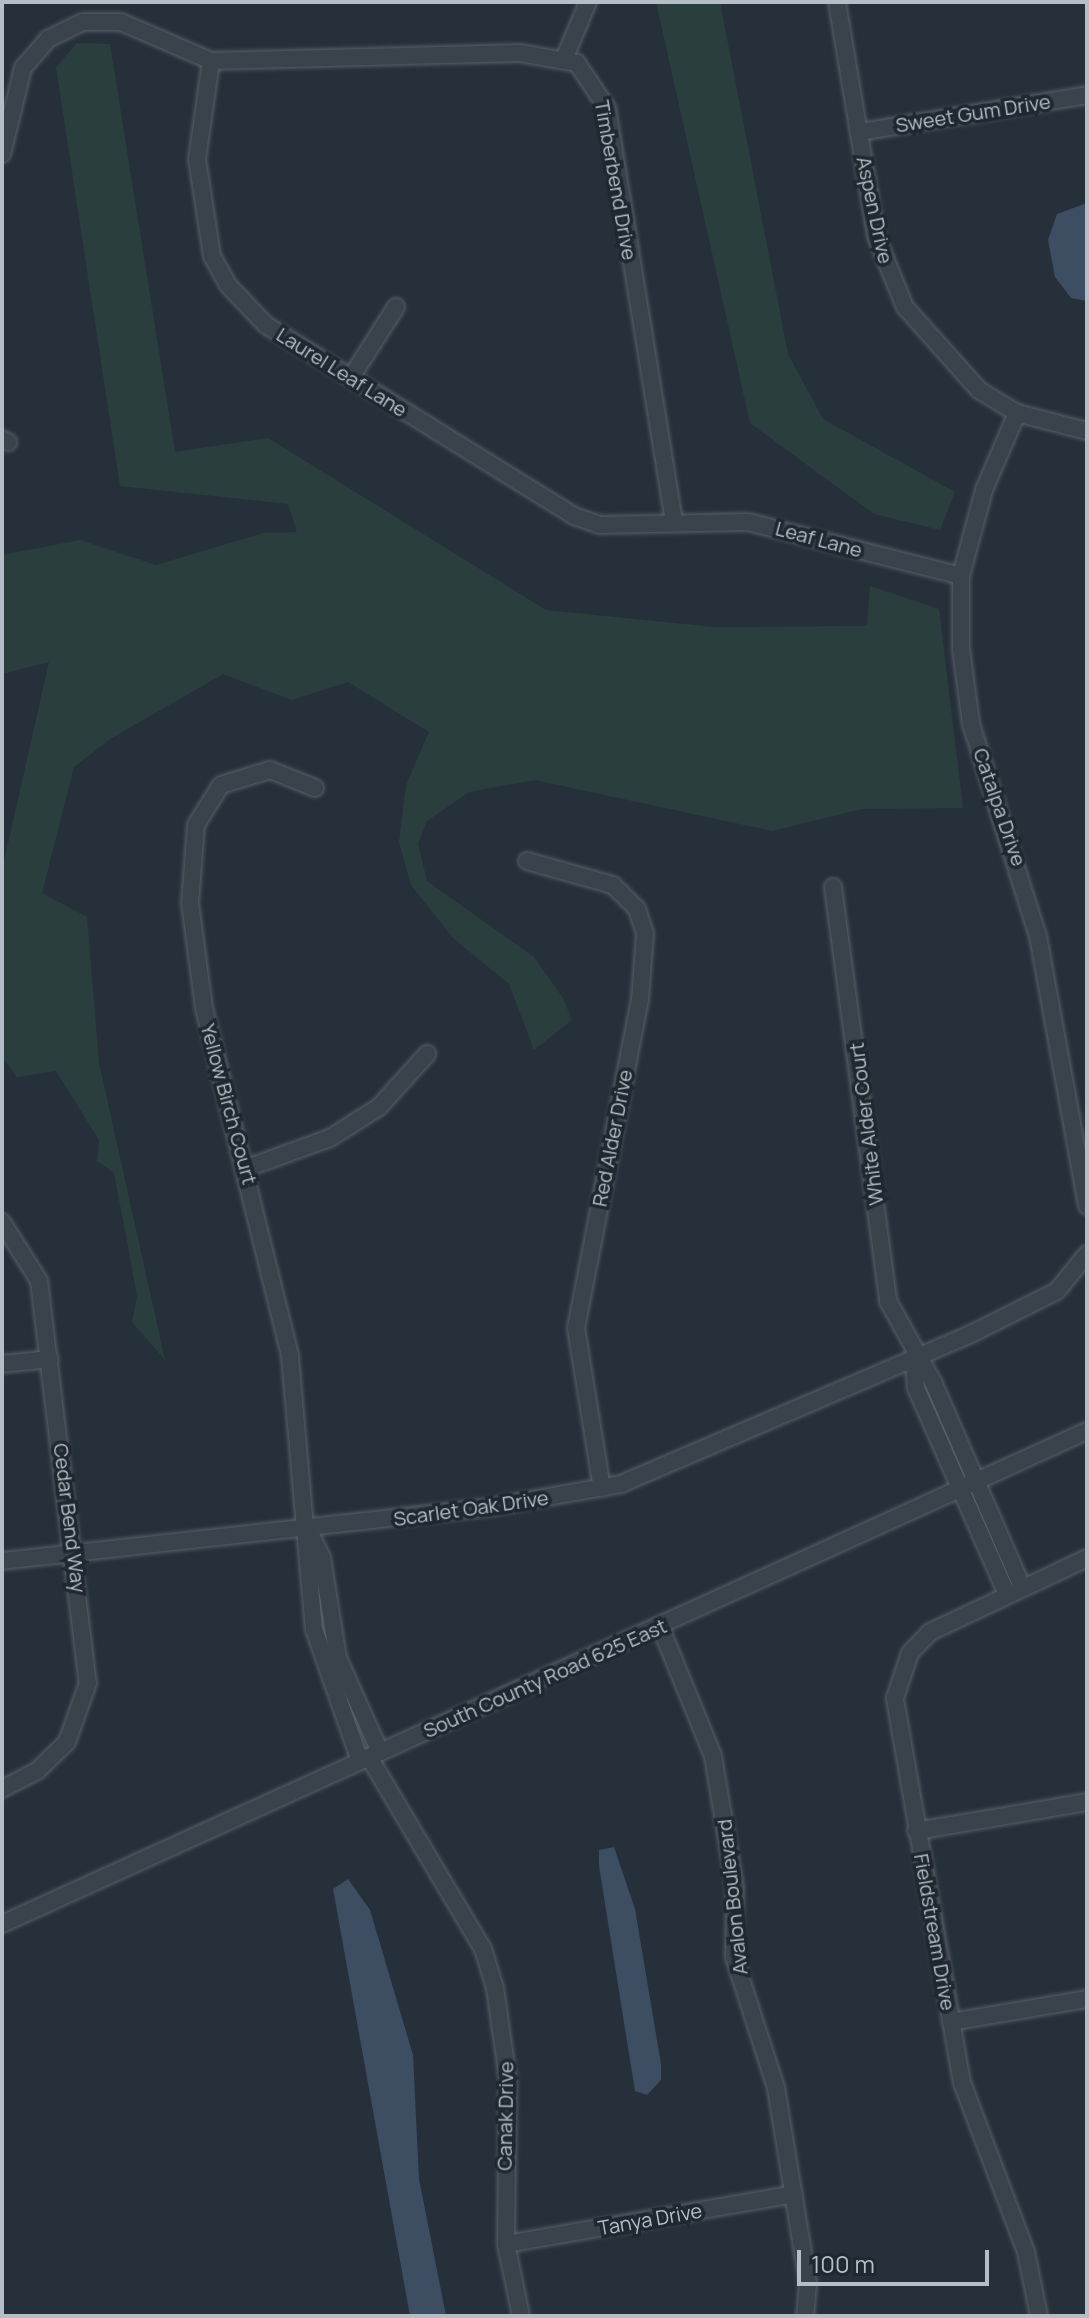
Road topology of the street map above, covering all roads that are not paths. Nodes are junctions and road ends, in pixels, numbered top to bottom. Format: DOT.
graph roads {
  1 [pos="588,2"];
  2 [pos="837,2"];
  3 [pos="565,57"];
  4 [pos="211,61"];
  5 [pos="1087,95"];
  6 [pos="859,132"];
  7 [pos="2,154"];
  8 [pos="396,307"];
  9 [pos="352,376"];
  10 [pos="1017,413"];
  11 [pos="1087,431"];
  12 [pos="674,520"];
  13 [pos="961,576"];
  14 [pos="315,788"];
  15 [pos="527,861"];
  16 [pos="833,887"];
  17 [pos="427,1054"];
  18 [pos="247,1168"];
  19 [pos="1087,1206"];
  20 [pos="2,1222"];
  21 [pos="1087,1254"];
  22 [pos="914,1355"];
  23 [pos="50,1359"];
  24 [pos="2,1364"];
  25 [pos="1087,1431"];
  26 [pos="974,1481"];
  27 [pos="602,1488"];
  28 [pos="958,1489"];
  29 [pos="308,1529"];
  30 [pos="74,1553"];
  31 [pos="1087,1558"];
  32 [pos="2,1561"];
  33 [pos="1015,1590"];
  34 [pos="660,1626"];
  35 [pos="369,1757"];
  36 [pos="2,1789"];
  37 [pos="1087,1802"];
  38 [pos="916,1831"];
  39 [pos="2,1924"];
  40 [pos="1087,1999"];
  41 [pos="951,2022"];
  42 [pos="794,2194"];
  43 [pos="506,2244"];
  44 [pos="521,2316"];
  45 [pos="805,2316"];
  46 [pos="1039,2316"];
  1 -- 3 [label="street"];
  2 -- 6 [label="street, Aspen Drive"];
  3 -- 4 [label="street"];
  3 -- 12 [label="street, Timberbend Drive"];
  4 -- 7 [label="street"];
  4 -- 9 [label="street, Laurel Leaf Lane"];
  5 -- 6 [label="street, Sweet Gum Drive"];
  6 -- 10 [label="street, Aspen Drive"];
  8 -- 9 [label="street"];
  9 -- 12 [label="street, Laurel Leaf Lane"];
  10 -- 11 [label="street"];
  10 -- 13 [label="street, Catalpa Drive"];
  12 -- 13 [label="street, Leaf Lane"];
  13 -- 19 [label="street, Catalpa Drive"];
  14 -- 18 [label="street, Yellow Birch Court"];
  15 -- 27 [label="street, Red Alder Drive"];
  16 -- 22 [label="street, White Alder Court"];
  17 -- 18 [label="street"];
  18 -- 29 [label="street, Yellow Birch Court"];
  20 -- 23 [label="street, Cedar Bend Way"];
  21 -- 22 [label="street"];
  22 -- 26 [label="street, White Alder Court"];
  22 -- 27 [label="street, Scarlet Oak Drive"];
  22 -- 28 [label="street, White Alder Court"];
  23 -- 24 [label="street"];
  23 -- 30 [label="street, Cedar Bend Way"];
  25 -- 26 [label="street, South County Road 625 East"];
  26 -- 28 [label="street, South County Road 625 East"];
  26 -- 33 [label="street"];
  27 -- 29 [label="street, Scarlet Oak Drive"];
  28 -- 33 [label="street"];
  28 -- 34 [label="street, South County Road 625 East"];
  29 -- 30 [label="street, Scarlet Oak Drive"];
  29 -- 35 [label="street, Yellow Birch Court"];
  30 -- 32 [label="street, Scarlet Oak Drive"];
  30 -- 36 [label="street, Cedar Bend Way"];
  31 -- 33 [label="street, Fieldstream Drive"];
  33 -- 38 [label="street, Fieldstream Drive"];
  34 -- 35 [label="street, South County Road 625 East"];
  34 -- 42 [label="street, Avalon Boulevard"];
  35 -- 39 [label="street, South County Road 625 East"];
  35 -- 43 [label="street, Canak Drive"];
  37 -- 38 [label="street"];
  38 -- 41 [label="street, Fieldstream Drive"];
  40 -- 41 [label="street"];
  41 -- 46 [label="street, Fieldstream Drive"];
  42 -- 43 [label="street, Tanya Drive"];
  42 -- 45 [label="street, Avalon Boulevard"];
  43 -- 44 [label="street, Canak Drive"];
}
